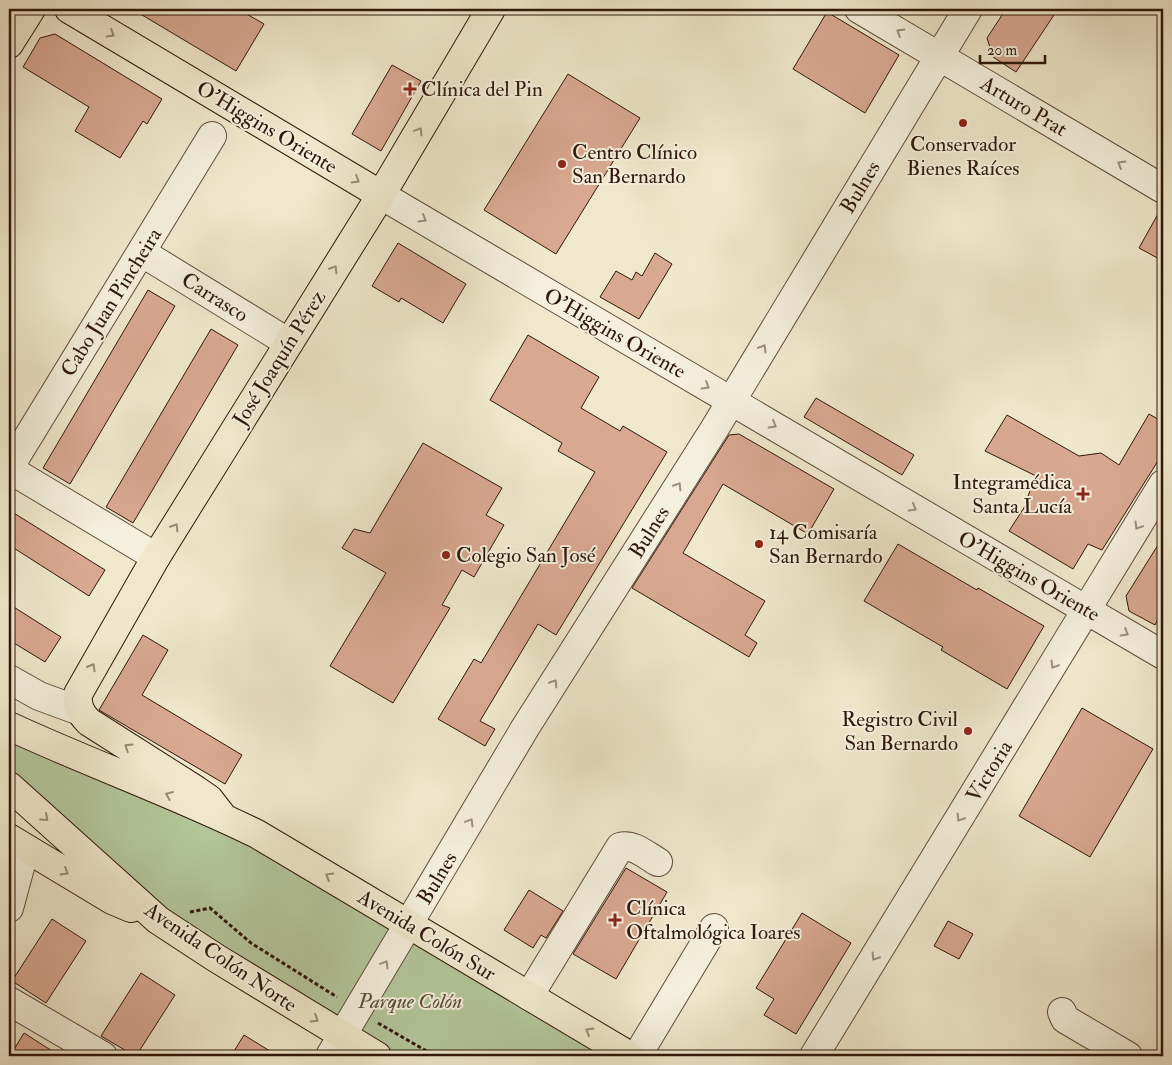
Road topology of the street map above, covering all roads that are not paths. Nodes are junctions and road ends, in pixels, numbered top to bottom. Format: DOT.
graph roads {
  1 [pos="31,9"];
  2 [pos="69,9"];
  3 [pos="491,9"];
  4 [pos="860,9"];
  5 [pos="968,9"];
  6 [pos="9,44"];
  7 [pos="940,56"];
  8 [pos="212,136"];
  9 [pos="1163,189"];
  10 [pos="381,195"];
  11 [pos="141,252"];
  12 [pos="289,343"];
  13 [pos="731,401"];
  14 [pos="9,469"];
  15 [pos="1163,484"];
  16 [pos="156,557"];
  17 [pos="1087,610"];
  18 [pos="1163,655"];
  19 [pos="9,679"];
  20 [pos="80,711"];
  21 [pos="9,726"];
  22 [pos="9,786"];
  23 [pos="223,817"];
  24 [pos="17,844"];
  25 [pos="658,862"];
  26 [pos="9,908"];
  27 [pos="158,920"];
  28 [pos="409,924"];
  29 [pos="714,928"];
  30 [pos="529,996"];
  31 [pos="9,1001"];
  32 [pos="1062,1012"];
  33 [pos="336,1046"];
  34 [pos="104,1056"];
  35 [pos="377,1056"];
  36 [pos="630,1056"];
  37 [pos="638,1056"];
  38 [pos="814,1056"];
  39 [pos="1128,1056"];
  1 -- 6 [label="main road"];
  2 -- 10 [label="main road, O'Higgins Oriente, one-way"];
  10 -- 3 [label="main road, José Joaquín Pérez, one-way"];
  7 -- 4 [label="street, Arturo Prat, one-way"];
  5 -- 7 [label="street, Bulnes"];
  9 -- 7 [label="street, Arturo Prat, one-way"];
  13 -- 7 [label="street, Bulnes, one-way"];
  8 -- 11 [label="street, Cabo Juan Pincheira"];
  12 -- 10 [label="main road, José Joaquín Pérez, one-way"];
  10 -- 13 [label="street, O'Higgins Oriente, one-way"];
  11 -- 12 [label="street, Carrasco"];
  11 -- 14 [label="street, Cabo Juan Pincheira"];
  16 -- 12 [label="main road, José Joaquín Pérez, one-way"];
  13 -- 17 [label="street, O'Higgins Oriente, one-way"];
  28 -- 13 [label="street, Bulnes, one-way"];
  14 -- 16 [label="street"];
  15 -- 17 [label="street, Victoria, one-way"];
  20 -- 16 [label="main road, José Joaquín Pérez, one-way"];
  17 -- 18 [label="street, O'Higgins Oriente, one-way"];
  17 -- 38 [label="street, Victoria, one-way"];
  19 -- 20 [label="street, Avenida Colón Sur"];
  23 -- 20 [label="main road, Avenida Colón Sur, one-way"];
  23 -- 21 [label="main road, Avenida Colón Sur, one-way"];
  22 -- 27 [label="main road, Avenida Colón Norte, one-way"];
  28 -- 23 [label="main road, Avenida Colón Sur, one-way"];
  24 -- 26 [label="street"];
  24 -- 27 [label="main road, one-way"];
  25 -- 30 [label="street"];
  27 -- 33 [label="main road, Avenida Colón Norte, one-way"];
  28 -- 30 [label="main road, Avenida Colón Sur"];
  33 -- 28 [label="street, Bulnes, one-way"];
  29 -- 37 [label="street"];
  36 -- 30 [label="main road, Avenida Colón Sur, one-way"];
  31 -- 34 [label="street"];
  32 -- 39 [label="street"];
  33 -- 35 [label="main road, Avenida Colón Norte"];
}
